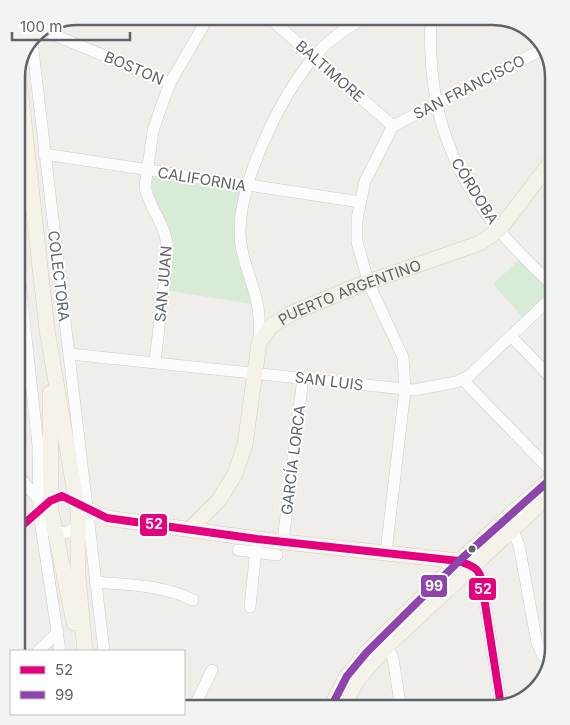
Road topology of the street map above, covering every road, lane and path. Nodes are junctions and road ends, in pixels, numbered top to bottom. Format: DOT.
graph roads {
  1 [pos="204,25"];
  2 [pos="278,25"];
  3 [pos="353,25"];
  4 [pos="430,25"];
  5 [pos="50,33"];
  6 [pos="33,50"];
  7 [pos="538,51"];
  8 [pos="314,56"];
  9 [pos="170,83"];
  10 [pos="435,103"];
  11 [pos="393,126"];
  12 [pos="25,133"];
  13 [pos="44,154"];
  14 [pos="147,170"];
  15 [pos="545,170"];
  16 [pos="249,187"];
  17 [pos="25,193"];
  18 [pos="360,202"];
  19 [pos="499,230"];
  20 [pos="545,278"];
  21 [pos="369,284"];
  22 [pos="545,304"];
  23 [pos="511,336"];
  24 [pos="25,338"];
  25 [pos="259,343"];
  26 [pos="70,354"];
  27 [pos="155,361"];
  28 [pos="545,372"];
  29 [pos="254,373"];
  30 [pos="303,378"];
  31 [pos="463,380"];
  32 [pos="405,390"];
  33 [pos="545,465"];
  34 [pos="25,481"];
  35 [pos="545,483"];
  36 [pos="545,499"];
  37 [pos="45,500"];
  38 [pos="39,513"];
  39 [pos="83,515"];
  40 [pos="25,525"];
  41 [pos="25,527"];
  42 [pos="512,528"];
  43 [pos="190,529"];
  44 [pos="48,530"];
  45 [pos="257,545"];
  46 [pos="280,548"];
  47 [pos="238,550"];
  48 [pos="386,552"];
  49 [pos="466,563"];
  50 [pos="96,582"];
  51 [pos="193,600"];
  52 [pos="250,607"];
  53 [pos="58,632"];
  54 [pos="387,646"];
  55 [pos="39,650"];
  56 [pos="60,650"];
  57 [pos="79,650"];
  58 [pos="85,650"];
  59 [pos="104,650"];
  60 [pos="544,656"];
  61 [pos="212,670"];
  62 [pos="197,700"];
  63 [pos="335,700"];
  64 [pos="346,700"];
  65 [pos="400,700"];
  66 [pos="500,700"];
  1 -- 9 [label="street, SAN JUAN"];
  2 -- 8 [label="street, BALTIMORE"];
  3 -- 8 [label="street"];
  4 -- 10 [label="street, CÓRDOBA"];
  5 -- 9 [label="street, BOSTON"];
  6 -- 13 [label="street, COLECTORA"];
  7 -- 10 [label="street, SAN FRANCISCO"];
  8 -- 11 [label="street, BALTIMORE"];
  8 -- 16 [label="street"];
  9 -- 14 [label="street, SAN JUAN"];
  10 -- 11 [label="street, SAN FRANCISCO"];
  10 -- 19 [label="street, CÓRDOBA"];
  11 -- 18 [label="street"];
  12 -- 39 [label="main road"];
  13 -- 14 [label="street, CALIFORNIA"];
  13 -- 26 [label="street, COLECTORA"];
  14 -- 16 [label="street, CALIFORNIA"];
  14 -- 27 [label="street, SAN JUAN"];
  15 -- 19 [label="main road, PUERTO ARGENTINO"];
  16 -- 18 [label="street, CALIFORNIA"];
  16 -- 25 [label="street"];
  17 -- 37 [label="main road"];
  18 -- 21 [label="street"];
  19 -- 20 [label="street, CÓRDOBA"];
  19 -- 21 [label="main road, PUERTO ARGENTINO"];
  21 -- 25 [label="main road, PUERTO ARGENTINO"];
  21 -- 32 [label="street"];
  22 -- 23 [label="street"];
  23 -- 28 [label="street"];
  23 -- 31 [label="street"];
  24 -- 37 [label="street"];
  25 -- 29 [label="main road"];
  26 -- 27 [label="street, SAN LUIS"];
  26 -- 39 [label="street, COLECTORA"];
  27 -- 29 [label="street, SAN LUIS"];
  29 -- 30 [label="street, SAN LUIS"];
  29 -- 43 [label="main road"];
  30 -- 32 [label="street, SAN LUIS"];
  30 -- 46 [label="street, GARCÍA LORCA"];
  31 -- 32 [label="street, SAN LUIS"];
  31 -- 33 [label="street"];
  32 -- 48 [label="street"];
  34 -- 37 [label="street"];
  35 -- 49 [label="main road"];
  36 -- 42 [label="main road"];
  37 -- 38 [label="street"];
  37 -- 39 [label="street"];
  37 -- 44 [label="main road"];
  38 -- 40 [label="street"];
  38 -- 44 [label="street"];
  39 -- 43 [label="main road"];
  39 -- 44 [label="street"];
  39 -- 50 [label="street, COLECTORA"];
  39 -- 58 [label="main road"];
  41 -- 44 [label="street"];
  42 -- 49 [label="main road"];
  42 -- 60 [label="street"];
  43 -- 45 [label="main road"];
  44 -- 53 [label="street"];
  44 -- 57 [label="main road"];
  45 -- 46 [label="main road"];
  45 -- 47 [label="street"];
  45 -- 52 [label="street"];
  46 -- 48 [label="main road"];
  48 -- 49 [label="main road"];
  49 -- 54 [label="main road"];
  49 -- 63 [label="main road"];
  49 -- 66 [label="street"];
  50 -- 51 [label="street"];
  50 -- 59 [label="street, COLECTORA"];
  53 -- 55 [label="street"];
  53 -- 56 [label="street"];
  54 -- 64 [label="main road"];
  54 -- 65 [label="street"];
  61 -- 62 [label="street"];
}
